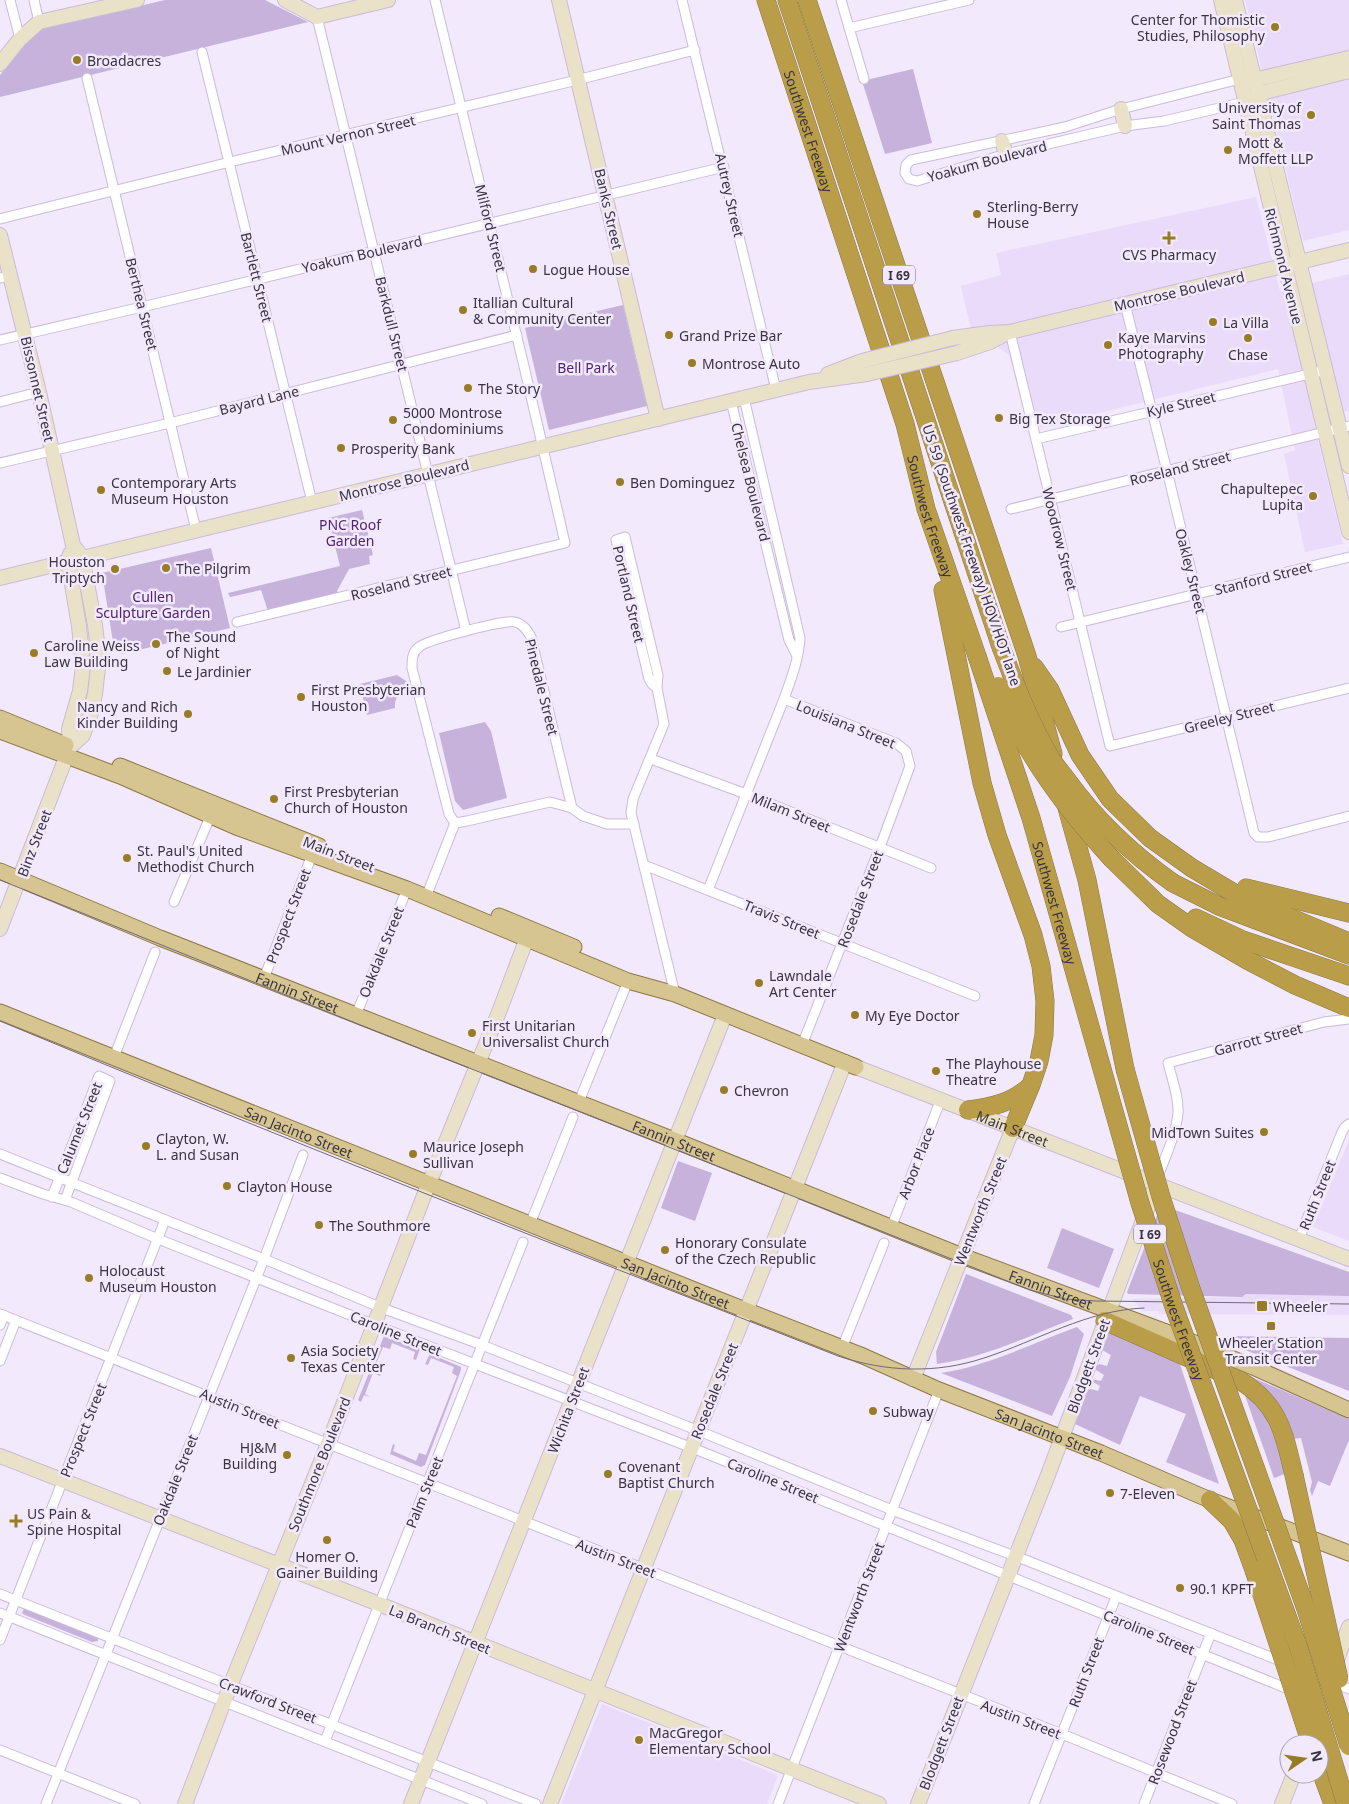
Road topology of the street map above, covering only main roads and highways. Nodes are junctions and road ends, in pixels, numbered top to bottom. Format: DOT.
graph roads {
  1 [pos="137,0"];
  2 [pos="285,0"];
  3 [pos="388,0"];
  4 [pos="559,0"];
  5 [pos="766,0"];
  6 [pos="787,0"];
  7 [pos="807,0"];
  8 [pos="1221,0"];
  9 [pos="1235,0"];
  10 [pos="1349,58"];
  11 [pos="0,64"];
  12 [pos="1349,71"];
  13 [pos="1240,79"];
  14 [pos="1254,79"];
  15 [pos="1259,98"];
  16 [pos="1245,102"];
  17 [pos="1121,109"];
  18 [pos="1125,126"];
  19 [pos="0,235"];
  20 [pos="1349,250"];
  21 [pos="1299,262"];
  22 [pos="1284,266"];
  23 [pos="5,277"];
  24 [pos="1010,332"];
  25 [pos="864,368"];
  26 [pos="658,419"];
  27 [pos="905,424"];
  28 [pos="1344,428"];
  29 [pos="1349,466"];
  30 [pos="926,509"];
  31 [pos="1349,532"];
  32 [pos="73,544"];
  33 [pos="82,558"];
  34 [pos="68,561"];
  35 [pos="0,578"];
  36 [pos="988,652"];
  37 [pos="1026,656"];
  38 [pos="0,718"];
  39 [pos="0,731"];
  40 [pos="68,752"];
  41 [pos="1192,868"];
  42 [pos="0,871"];
  43 [pos="20,879"];
  44 [pos="1173,883"];
  45 [pos="428,892"];
  46 [pos="1160,902"];
  47 [pos="1349,913"];
  48 [pos="0,930"];
  49 [pos="528,934"];
  50 [pos="1349,942"];
  51 [pos="1349,955"];
  52 [pos="1287,956"];
  53 [pos="1349,976"];
  54 [pos="675,994"];
  55 [pos="1349,1008"];
  56 [pos="0,1012"];
  57 [pos="725,1015"];
  58 [pos="477,1063"];
  59 [pos="851,1065"];
  60 [pos="1031,1085"];
  61 [pos="968,1110"];
  62 [pos="1013,1128"];
  63 [pos="674,1140"];
  64 [pos="429,1183"];
  65 [pos="1156,1185"];
  66 [pos="795,1189"];
  67 [pos="962,1256"];
  68 [pos="1349,1259"];
  69 [pos="625,1262"];
  70 [pos="747,1310"];
  71 [pos="1106,1315"];
  72 [pos="913,1379"];
  73 [pos="1349,1410"];
  74 [pos="1062,1438"];
  75 [pos="0,1456"];
  76 [pos="1210,1500"];
  77 [pos="1349,1553"];
  78 [pos="279,1565"];
  79 [pos="1349,1627"];
  80 [pos="474,1642"];
  81 [pos="596,1690"];
  82 [pos="1349,1724"];
  83 [pos="1308,1734"];
  84 [pos="1310,1734"];
  85 [pos="1349,1746"];
  86 [pos="1290,1784"];
  87 [pos="1326,1784"];
  88 [pos="185,1804"];
  89 [pos="411,1804"];
  90 [pos="550,1804"];
  91 [pos="879,1804"];
  92 [pos="918,1804"];
  93 [pos="1282,1804"];
  94 [pos="1333,1804"];
  95 [pos="1346,1804"];
  1 -- 11 [label="main road"];
  2 -- 3 [label="main road"];
  4 -- 26 [label="main road, Banks Street"];
  5 -- 27 [label="highway, Southwest Freeway / I 69"];
  6 -- 36 [label="highway, US 59 (Southwest Freeway) HOV/HOT lane"];
  7 -- 37 [label="highway, Southwest Freeway / I 69"];
  8 -- 13 [label="main road, Richmond Avenue"];
  9 -- 14 [label="main road, Richmond Avenue"];
  10 -- 14 [label="main road, Yoakum Boulevard"];
  12 -- 15 [label="main road, Yoakum Boulevard"];
  13 -- 14 [label="main road, Yoakum Boulevard"];
  13 -- 16 [label="main road, Richmond Avenue"];
  14 -- 15 [label="main road, Richmond Avenue"];
  15 -- 16 [label="main road, Yoakum Boulevard"];
  15 -- 21 [label="main road, Richmond Avenue"];
  16 -- 22 [label="main road, Richmond Avenue"];
  17 -- 18 [label="main road"];
  19 -- 23 [label="main road, Bissonnet Street"];
  20 -- 21 [label="main road, Montrose Boulevard"];
  21 -- 22 [label="main road, Montrose Boulevard"];
  21 -- 28 [label="main road, Richmond Avenue"];
  22 -- 24 [label="main road, Montrose Boulevard"];
  22 -- 31 [label="main road, Richmond Avenue"];
  23 -- 32 [label="main road, Bissonnet Street"];
  24 -- 25 [label="main road, Montrose Boulevard, bridge"];
  24 -- 25 [label="main road, Montrose Boulevard, bridge"];
  25 -- 26 [label="main road, Montrose Boulevard"];
  26 -- 33 [label="main road, Montrose Boulevard"];
  27 -- 30 [label="highway, Southwest Freeway / I 69"];
  27 -- 36 [label="highway"];
  28 -- 29 [label="main road, Richmond Avenue"];
  30 -- 36 [label="highway, Southwest Freeway / I 69"];
  30 -- 60 [label="highway"];
  32 -- 33 [label="main road, Bissonnet Street"];
  32 -- 34 [label="main road, Bissonnet Street"];
  33 -- 34 [label="main road, Montrose Boulevard"];
  33 -- 40 [label="main road, Bissonnet Street"];
  34 -- 35 [label="main road, Montrose Boulevard"];
  34 -- 40 [label="main road, Bissonnet Street"];
  36 -- 44 [label="highway, US 59 (Southwest Freeway) HOV/HOT lane, bridge"];
  36 -- 46 [label="highway, bridge"];
  36 -- 95 [label="highway, Southwest Freeway / I 69, bridge"];
  37 -- 41 [label="highway"];
  37 -- 85 [label="highway, Southwest Freeway / I 69, bridge"];
  38 -- 40 [label="main road, Main Street"];
  39 -- 40 [label="main road, Main Street"];
  40 -- 43 [label="main road, Binz Street"];
  40 -- 45 [label="main road, Main Street"];
  40 -- 45 [label="main road, Main Street"];
  41 -- 47 [label="highway"];
  41 -- 50 [label="highway"];
  42 -- 43 [label="main road, Fannin Street"];
  43 -- 48 [label="main road, Binz Street"];
  43 -- 58 [label="main road, Fannin Street"];
  44 -- 51 [label="highway, US 59 (Southwest Freeway) HOV/HOT lane"];
  44 -- 52 [label="highway"];
  45 -- 49 [label="main road, Main Street"];
  46 -- 52 [label="highway"];
  46 -- 55 [label="highway"];
  49 -- 54 [label="main road, Main Street"];
  49 -- 54 [label="main road, Main Street"];
  49 -- 58 [label="main road, Southmore Boulevard"];
  52 -- 53 [label="highway"];
  54 -- 57 [label="main road, Main Street"];
  56 -- 64 [label="main road, San Jacinto Street"];
  57 -- 59 [label="main road, Main Street"];
  57 -- 63 [label="main road, Wichita Street"];
  58 -- 63 [label="main road, Fannin Street"];
  58 -- 64 [label="main road, Southmore Boulevard"];
  59 -- 61 [label="main road, Main Street"];
  59 -- 66 [label="main road, Rosedale Street"];
  60 -- 61 [label="highway"];
  60 -- 62 [label="highway"];
  61 -- 62 [label="main road, Main Street"];
  62 -- 65 [label="main road, Main Street"];
  62 -- 67 [label="main road, Wentworth Street"];
  63 -- 66 [label="main road, Fannin Street"];
  63 -- 69 [label="main road, Wichita Street"];
  64 -- 69 [label="main road, San Jacinto Street"];
  64 -- 78 [label="main road, Southmore Boulevard"];
  65 -- 68 [label="main road, Main Street"];
  65 -- 71 [label="main road, Blodgett Street"];
  66 -- 67 [label="main road, Fannin Street"];
  66 -- 70 [label="main road, Rosedale Street"];
  67 -- 71 [label="main road, Fannin Street"];
  67 -- 72 [label="main road, Wentworth Street"];
  69 -- 70 [label="main road, San Jacinto Street"];
  69 -- 80 [label="main road, Wichita Street"];
  70 -- 72 [label="main road, San Jacinto Street"];
  70 -- 81 [label="main road, Rosedale Street"];
  71 -- 73 [label="main road, Fannin Street"];
  71 -- 74 [label="main road, Blodgett Street"];
  71 -- 82 [label="highway, bridge"];
  72 -- 74 [label="main road, San Jacinto Street"];
  74 -- 76 [label="main road, San Jacinto Street"];
  74 -- 92 [label="main road, Blodgett Street"];
  75 -- 78 [label="main road, La Branch Street"];
  76 -- 77 [label="main road, San Jacinto Street"];
  76 -- 83 [label="highway, bridge"];
  78 -- 80 [label="main road, La Branch Street"];
  78 -- 88 [label="main road, Southmore Boulevard"];
  79 -- 84 [label="main road"];
  80 -- 81 [label="main road, La Branch Street"];
  80 -- 89 [label="main road, Wichita Street"];
  81 -- 90 [label="main road, Rosedale Street"];
  81 -- 91 [label="main road, La Branch Street"];
  86 -- 93 [label="main road"];
  87 -- 94 [label="highway"];
}
